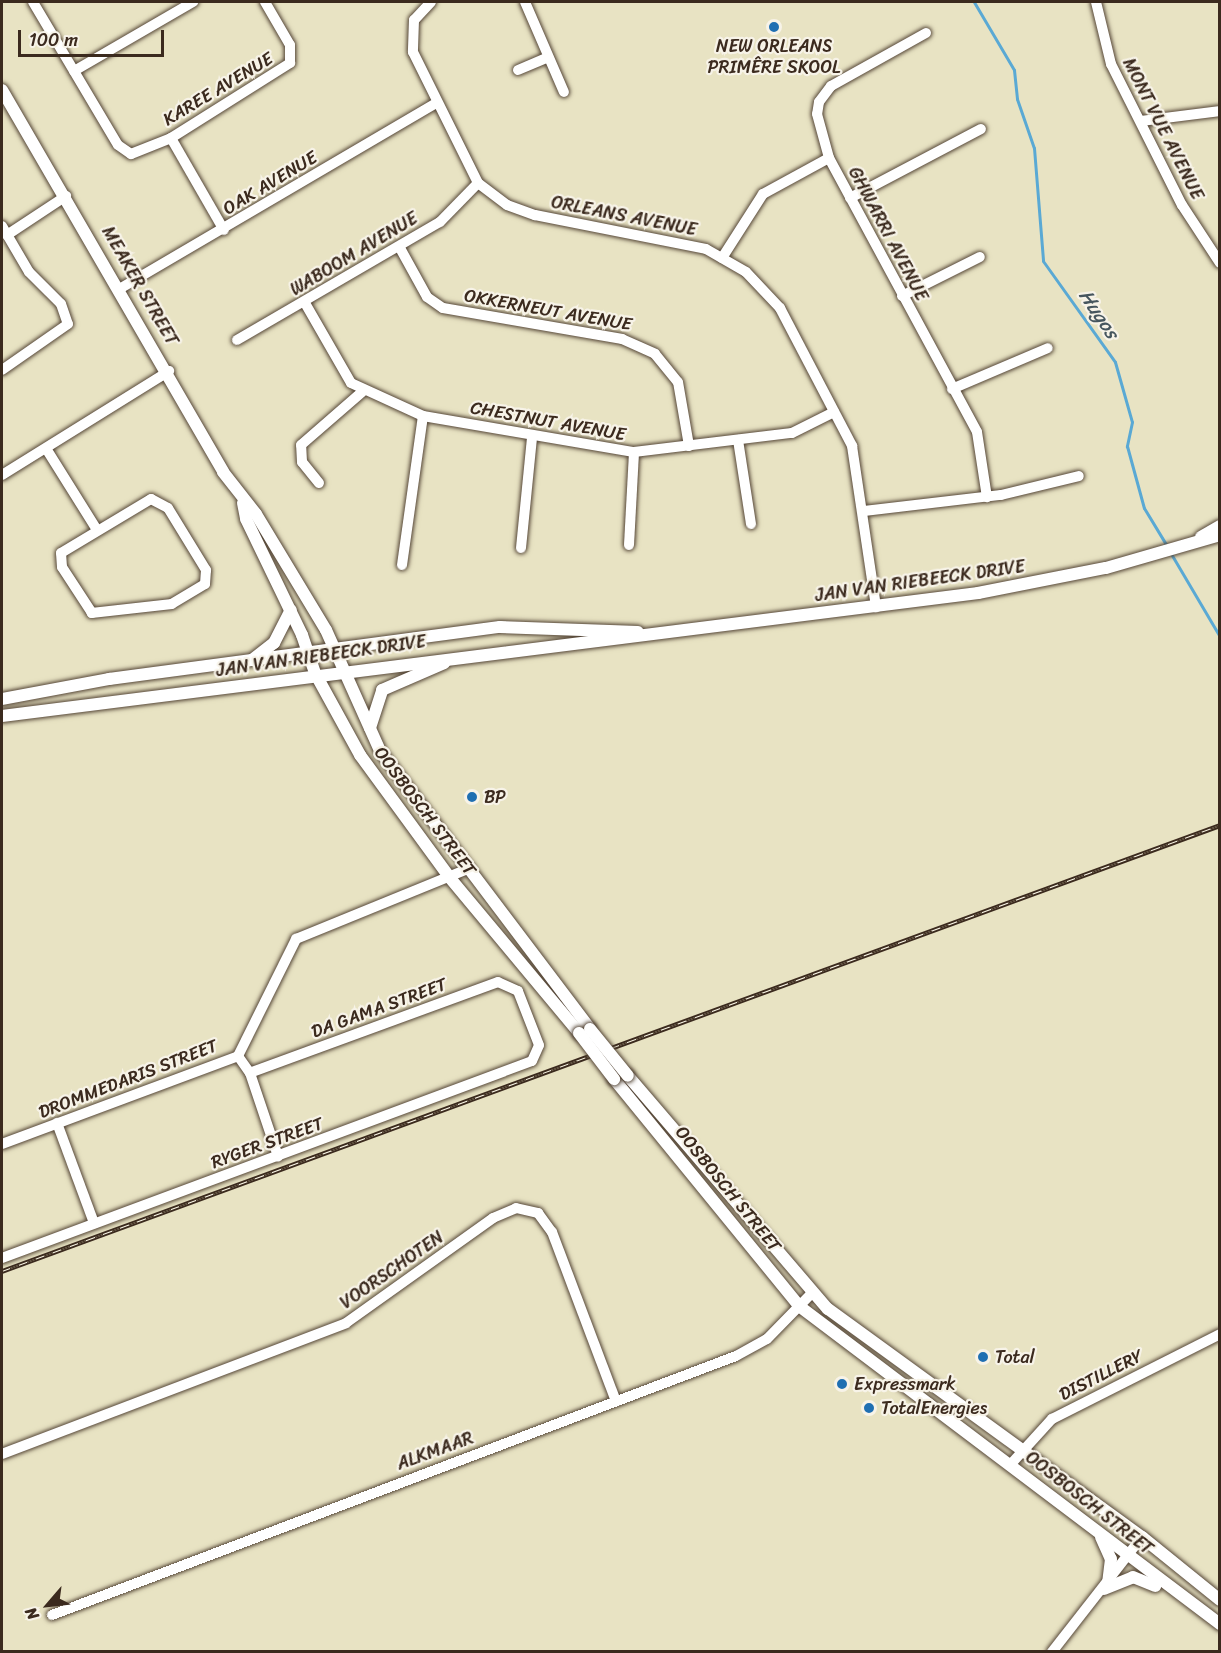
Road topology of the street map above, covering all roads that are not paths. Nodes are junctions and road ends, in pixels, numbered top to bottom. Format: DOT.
graph roads {
  1 [pos="33,2"];
  2 [pos="193,2"];
  3 [pos="265,2"];
  4 [pos="431,2"];
  5 [pos="525,2"];
  6 [pos="1096,2"];
  7 [pos="926,33"];
  8 [pos="548,57"];
  9 [pos="518,70"];
  10 [pos="74,71"];
  11 [pos="2,90"];
  12 [pos="564,92"];
  13 [pos="435,104"];
  14 [pos="1220,111"];
  15 [pos="1141,121"];
  16 [pos="981,129"];
  17 [pos="171,138"];
  18 [pos="829,158"];
  19 [pos="478,183"];
  20 [pos="66,196"];
  21 [pos="850,198"];
  22 [pos="224,230"];
  23 [pos="4,231"];
  24 [pos="400,248"];
  25 [pos="980,257"];
  26 [pos="722,258"];
  27 [pos="1220,263"];
  28 [pos="121,288"];
  29 [pos="902,296"];
  30 [pos="305,303"];
  31 [pos="237,340"];
  32 [pos="1048,348"];
  33 [pos="2,370"];
  34 [pos="168,371"];
  35 [pos="952,389"];
  36 [pos="362,392"];
  37 [pos="834,412"];
  38 [pos="423,416"];
  39 [pos="532,437"];
  40 [pos="738,440"];
  41 [pos="689,446"];
  42 [pos="47,450"];
  43 [pos="634,452"];
  44 [pos="2,476"];
  45 [pos="1079,476"];
  46 [pos="319,483"];
  47 [pos="987,496"];
  48 [pos="243,503"];
  49 [pos="864,511"];
  50 [pos="751,524"];
  51 [pos="1220,526"];
  52 [pos="97,530"];
  53 [pos="1220,535"];
  54 [pos="1195,541"];
  55 [pos="629,545"];
  56 [pos="521,548"];
  57 [pos="402,565"];
  58 [pos="876,607"];
  59 [pos="291,610"];
  60 [pos="645,633"];
  61 [pos="335,648"];
  62 [pos="498,651"];
  63 [pos="308,652"];
  64 [pos="251,661"];
  65 [pos="346,669"];
  66 [pos="315,673"];
  67 [pos="2,699"];
  68 [pos="2,716"];
  69 [pos="370,730"];
  70 [pos="470,868"];
  71 [pos="450,878"];
  72 [pos="518,992"];
  73 [pos="584,1031"];
  74 [pos="238,1056"];
  75 [pos="250,1073"];
  76 [pos="57,1123"];
  77 [pos="2,1144"];
  78 [pos="278,1156"];
  79 [pos="94,1223"];
  80 [pos="2,1258"];
  81 [pos="813,1292"];
  82 [pos="799,1306"];
  83 [pos="1220,1334"];
  84 [pos="616,1401"];
  85 [pos="1022,1449"];
  86 [pos="2,1454"];
  87 [pos="1011,1464"];
  88 [pos="1094,1526"];
  89 [pos="1142,1537"];
  90 [pos="1129,1554"];
  91 [pos="1106,1587"];
  92 [pos="1220,1600"];
  93 [pos="52,1615"];
  94 [pos="1220,1625"];
  95 [pos="1052,1652"];
  1 -- 10 [label="street"];
  2 -- 10 [label="street"];
  3 -- 17 [label="street, KAREE AVENUE"];
  4 -- 13 [label="street, ORLEANS AVENUE"];
  5 -- 8 [label="street"];
  6 -- 15 [label="street, MONT VUE AVENUE"];
  7 -- 18 [label="street, GHWARRI AVENUE"];
  8 -- 9 [label="street"];
  8 -- 12 [label="street"];
  10 -- 17 [label="street, KAREE AVENUE"];
  11 -- 20 [label="main road, MEAKER STREET"];
  13 -- 19 [label="street, ORLEANS AVENUE"];
  13 -- 22 [label="street, OAK AVENUE"];
  14 -- 15 [label="street"];
  15 -- 27 [label="street, MONT VUE AVENUE"];
  16 -- 21 [label="street"];
  17 -- 22 [label="street"];
  18 -- 21 [label="street, GHWARRI AVENUE"];
  18 -- 26 [label="street"];
  19 -- 24 [label="street, WABOOM AVENUE"];
  19 -- 26 [label="street, ORLEANS AVENUE"];
  20 -- 23 [label="street"];
  20 -- 28 [label="main road, MEAKER STREET"];
  21 -- 29 [label="street, GHWARRI AVENUE"];
  22 -- 28 [label="street, OAK AVENUE"];
  23 -- 33 [label="street"];
  24 -- 30 [label="street, WABOOM AVENUE"];
  24 -- 41 [label="street, OKKERNEUT AVENUE"];
  25 -- 29 [label="street"];
  26 -- 37 [label="street, ORLEANS AVENUE"];
  28 -- 34 [label="main road, MEAKER STREET"];
  29 -- 35 [label="street, GHWARRI AVENUE"];
  30 -- 31 [label="street, WABOOM AVENUE"];
  30 -- 36 [label="street, CHESTNUT AVENUE"];
  32 -- 35 [label="street"];
  34 -- 42 [label="street"];
  34 -- 48 [label="main road, MEAKER STREET"];
  35 -- 47 [label="street, GHWARRI AVENUE"];
  36 -- 38 [label="street, CHESTNUT AVENUE"];
  36 -- 46 [label="street"];
  37 -- 40 [label="street, CHESTNUT AVENUE"];
  37 -- 49 [label="street, ORLEANS AVENUE"];
  38 -- 39 [label="street, CHESTNUT AVENUE"];
  38 -- 57 [label="street"];
  39 -- 43 [label="street, CHESTNUT AVENUE"];
  39 -- 56 [label="street"];
  40 -- 41 [label="street, CHESTNUT AVENUE"];
  40 -- 50 [label="street"];
  41 -- 43 [label="street, CHESTNUT AVENUE"];
  42 -- 44 [label="street"];
  42 -- 52 [label="street"];
  43 -- 55 [label="street"];
  45 -- 47 [label="street"];
  47 -- 49 [label="street"];
  48 -- 59 [label="main road, MEAKER STREET"];
  48 -- 61 [label="main road, MEAKER STREET"];
  49 -- 58 [label="street, ORLEANS AVENUE"];
  51 -- 54 [label="main road, JAN VAN RIEBEECK DRIVE"];
  52 -- 52 [label="street"];
  53 -- 54 [label="main road, JAN VAN RIEBEECK DRIVE"];
  54 -- 58 [label="main road, JAN VAN RIEBEECK DRIVE"];
  58 -- 60 [label="main road, JAN VAN RIEBEECK DRIVE"];
  59 -- 63 [label="main road, MEAKER STREET"];
  59 -- 64 [label="main road"];
  60 -- 61 [label="main road, JAN VAN RIEBEECK DRIVE"];
  60 -- 62 [label="main road, JAN VAN RIEBEECK DRIVE"];
  61 -- 63 [label="main road, JAN VAN RIEBEECK DRIVE"];
  61 -- 65 [label="main road, MEAKER STREET"];
  62 -- 65 [label="main road, JAN VAN RIEBEECK DRIVE"];
  62 -- 69 [label="main road"];
  63 -- 64 [label="main road, JAN VAN RIEBEECK DRIVE"];
  63 -- 66 [label="main road, MEAKER STREET"];
  64 -- 67 [label="main road, JAN VAN RIEBEECK DRIVE"];
  65 -- 66 [label="main road, JAN VAN RIEBEECK DRIVE"];
  65 -- 69 [label="main road, OOSBOSCH STREET"];
  66 -- 68 [label="main road, JAN VAN RIEBEECK DRIVE"];
  66 -- 71 [label="main road, OOSBOSCH STREET"];
  69 -- 70 [label="main road, OOSBOSCH STREET"];
  70 -- 71 [label="street, DROMMEDARIS STREET"];
  70 -- 73 [label="main road, OOSBOSCH STREET"];
  71 -- 73 [label="main road, OOSBOSCH STREET"];
  71 -- 74 [label="street, DROMMEDARIS STREET"];
  72 -- 75 [label="street, DA GAMA STREET"];
  72 -- 78 [label="street, RYGER STREET"];
  73 -- 81 [label="main road, OOSBOSCH STREET, bridge"];
  73 -- 82 [label="main road, OOSBOSCH STREET, bridge"];
  74 -- 75 [label="street"];
  74 -- 76 [label="street, DROMMEDARIS STREET"];
  75 -- 78 [label="street"];
  76 -- 77 [label="street, DROMMEDARIS STREET"];
  76 -- 79 [label="street"];
  78 -- 79 [label="street, RYGER STREET"];
  79 -- 80 [label="street, RYGER STREET"];
  81 -- 82 [label="street, ALKMAAR"];
  81 -- 85 [label="main road, OOSBOSCH STREET"];
  82 -- 84 [label="street, ALKMAAR"];
  82 -- 87 [label="main road, OOSBOSCH STREET"];
  83 -- 85 [label="street, DISTILLERY"];
  84 -- 86 [label="street, VOORSCHOTEN"];
  84 -- 93 [label="street, ALKMAAR"];
  85 -- 87 [label="street, DISTILLERY"];
  85 -- 89 [label="main road, OOSBOSCH STREET"];
  87 -- 88 [label="main road, OOSBOSCH STREET"];
  88 -- 90 [label="main road, OOSBOSCH STREET"];
  88 -- 91 [label="main road"];
  89 -- 90 [label="street"];
  89 -- 92 [label="main road, OOSBOSCH STREET"];
  90 -- 91 [label="street"];
  90 -- 94 [label="main road, OOSBOSCH STREET"];
  91 -- 94 [label="main road"];
  91 -- 95 [label="street"];
}
